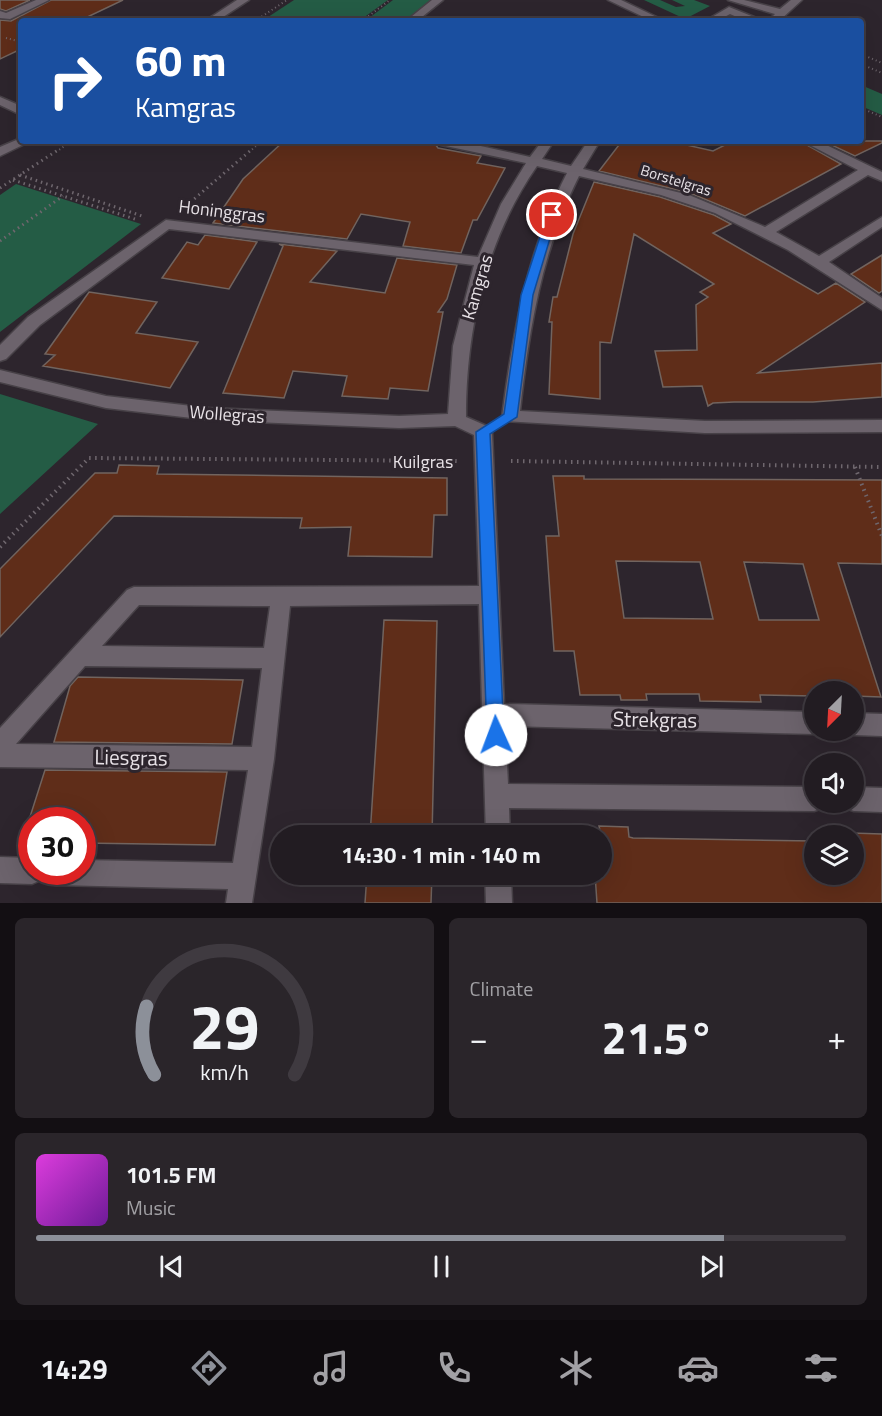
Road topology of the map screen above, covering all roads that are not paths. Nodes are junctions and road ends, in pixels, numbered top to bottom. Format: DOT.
graph roads {
  1 [pos="44,0"];
  2 [pos="244,0"];
  3 [pos="438,0"];
  4 [pos="613,0"];
  5 [pos="733,0"];
  6 [pos="797,0"];
  7 [pos="782,13"];
  8 [pos="2,17"];
  9 [pos="215,18"];
  10 [pos="415,18"];
  11 [pos="653,18"];
  12 [pos="715,18"];
  13 [pos="748,18"];
  14 [pos="776,18"];
  15 [pos="18,22"];
  16 [pos="0,100"];
  17 [pos="18,109"];
  18 [pos="18,144"];
  19 [pos="455,144"];
  20 [pos="546,144"];
  21 [pos="592,144"];
  22 [pos="814,144"];
  23 [pos="0,152"];
  24 [pos="533,161"];
  25 [pos="573,170"];
  26 [pos="867,170"];
  27 [pos="882,177"];
  28 [pos="882,221"];
  29 [pos="765,233"];
  30 [pos="483,262"];
  31 [pos="819,262"];
  32 [pos="882,305"];
  33 [pos="0,355"];
  34 [pos="0,376"];
  35 [pos="511,417"];
  36 [pos="457,420"];
  37 [pos="882,426"];
  38 [pos="483,432"];
  39 [pos="491,595"];
  40 [pos="281,597"];
  41 [pos="80,656"];
  42 [pos="273,658"];
  43 [pos="495,715"];
  44 [pos="804,723"];
  45 [pos="864,724"];
  46 [pos="882,725"];
  47 [pos="0,745"];
  48 [pos="0,755"];
  49 [pos="262,759"];
  50 [pos="498,796"];
  51 [pos="804,799"];
  52 [pos="864,799"];
  53 [pos="882,800"];
  54 [pos="498,825"];
  55 [pos="0,870"];
  56 [pos="18,871"];
  57 [pos="96,873"];
  58 [pos="243,876"];
  59 [pos="498,885"];
  60 [pos="239,903"];
  61 [pos="499,903"];
  1 -- 8 [label="street"];
  2 -- 9 [label="street"];
  3 -- 10 [label="street"];
  4 -- 11 [label="street"];
  5 -- 7 [label="street"];
  6 -- 7 [label="street"];
  7 -- 14 [label="street"];
  8 -- 15 [label="street"];
  12 -- 13 [label="street"];
  16 -- 17 [label="street"];
  18 -- 23 [label="street"];
  19 -- 24 [label="street, Borstelgras"];
  20 -- 24 [label="street, Kamgras"];
  21 -- 25 [label="street"];
  22 -- 26 [label="street"];
  24 -- 25 [label="street, Borstelgras"];
  24 -- 30 [label="street, Kamgras"];
  25 -- 29 [label="street, Borstelgras"];
  25 -- 35 [label="street"];
  26 -- 27 [label="street"];
  26 -- 29 [label="street"];
  28 -- 31 [label="street"];
  29 -- 31 [label="street, Borstelgras"];
  30 -- 33 [label="street, Honinggras"];
  30 -- 36 [label="street, Kamgras"];
  31 -- 32 [label="street, Borstelgras"];
  34 -- 36 [label="street, Wollegras"];
  35 -- 37 [label="street"];
  35 -- 38 [label="street"];
  36 -- 38 [label="street"];
  38 -- 39 [label="street"];
  39 -- 40 [label="street"];
  39 -- 43 [label="street"];
  40 -- 41 [label="street"];
  40 -- 42 [label="street"];
  41 -- 42 [label="street"];
  41 -- 47 [label="street"];
  42 -- 49 [label="street"];
  43 -- 44 [label="street, Strekgras"];
  43 -- 50 [label="street"];
  45 -- 46 [label="street"];
  48 -- 49 [label="street, Liesgras"];
  49 -- 58 [label="street"];
  50 -- 51 [label="street"];
  50 -- 54 [label="street"];
  52 -- 53 [label="street"];
  55 -- 56 [label="street"];
  57 -- 58 [label="street"];
  58 -- 60 [label="street"];
  59 -- 61 [label="street"];
}
